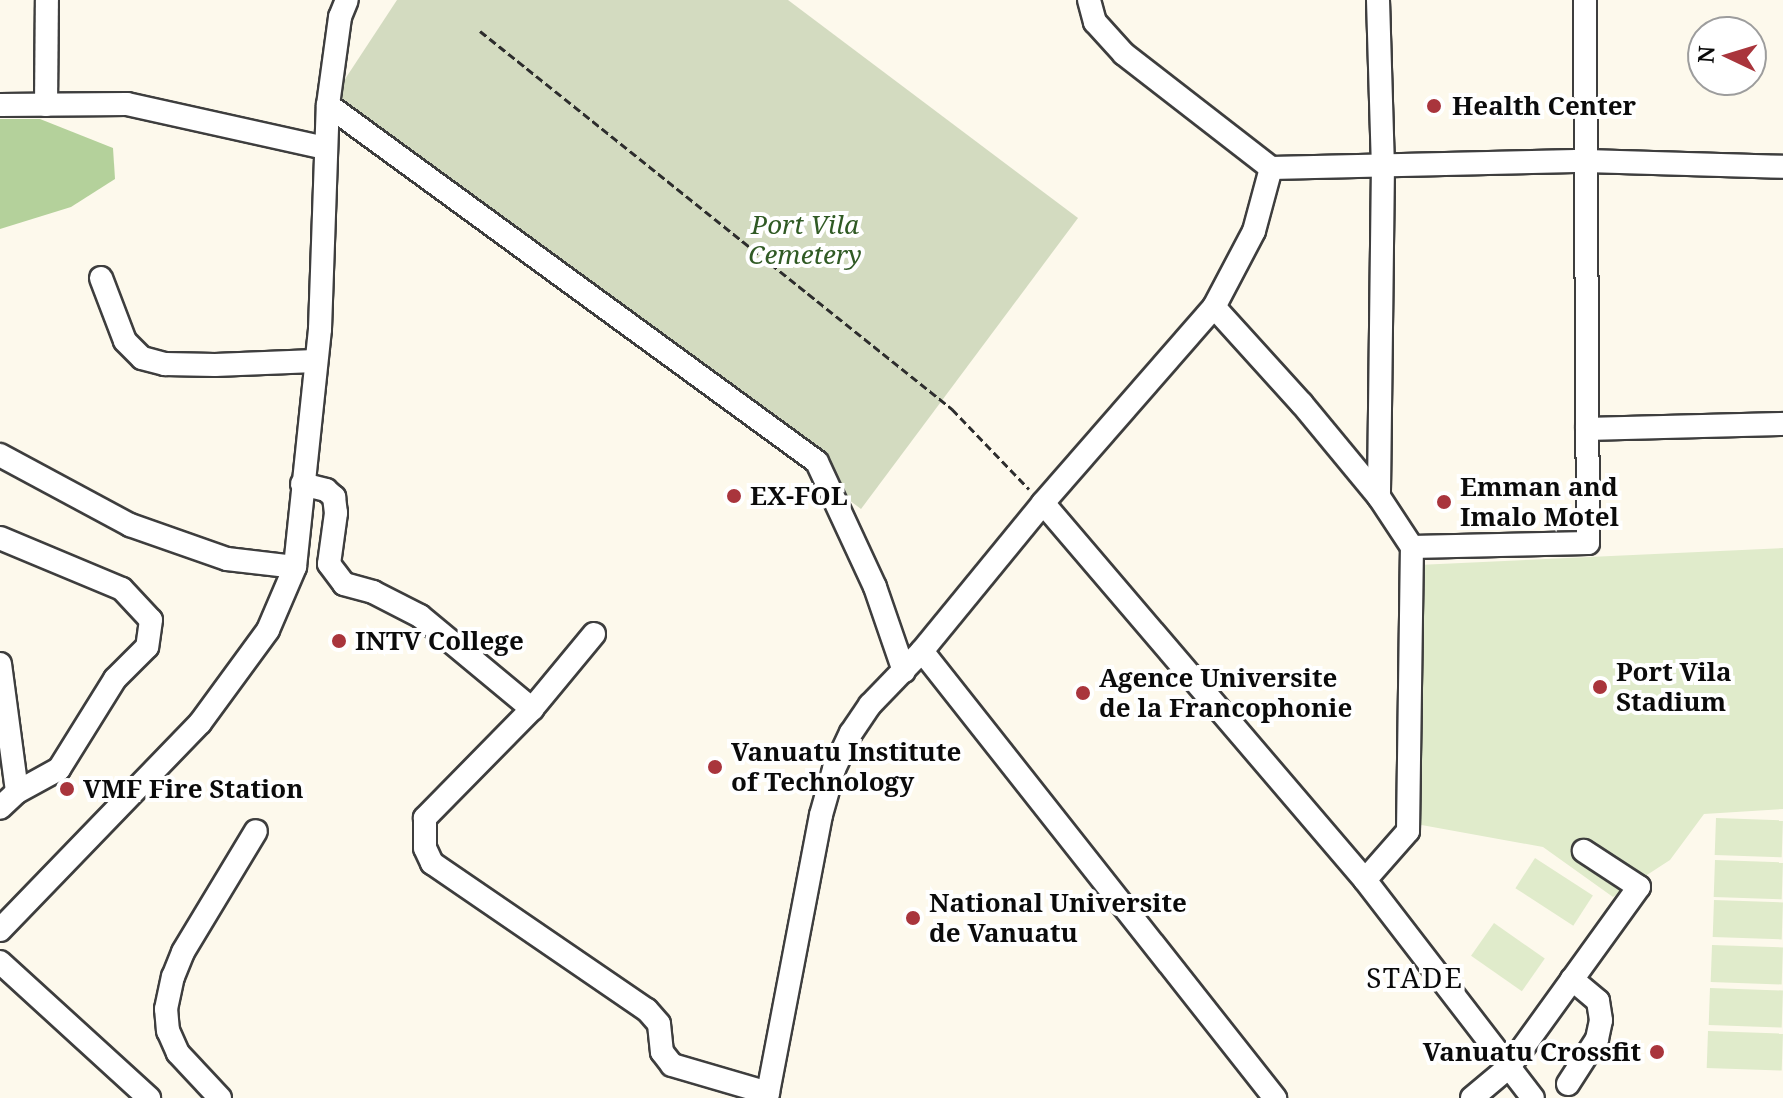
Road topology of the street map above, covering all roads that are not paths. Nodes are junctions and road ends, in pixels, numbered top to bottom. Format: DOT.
graph roads {
  1 [pos="47,0"];
  2 [pos="347,0"];
  3 [pos="1089,0"];
  4 [pos="1378,0"];
  5 [pos="1585,0"];
  6 [pos="0,105"];
  7 [pos="46,105"];
  8 [pos="328,105"];
  9 [pos="325,148"];
  10 [pos="1586,161"];
  11 [pos="1383,164"];
  12 [pos="1783,167"];
  13 [pos="1271,168"];
  14 [pos="101,278"];
  15 [pos="1214,307"];
  16 [pos="315,361"];
  17 [pos="1783,424"];
  18 [pos="1587,429"];
  19 [pos="0,455"];
  20 [pos="302,484"];
  21 [pos="1379,497"];
  22 [pos="1043,503"];
  23 [pos="0,538"];
  24 [pos="1412,547"];
  25 [pos="295,567"];
  26 [pos="594,634"];
  27 [pos="922,651"];
  28 [pos="0,664"];
  29 [pos="904,671"];
  30 [pos="532,709"];
  31 [pos="17,792"];
  32 [pos="0,808"];
  33 [pos="256,831"];
  34 [pos="1584,851"];
  35 [pos="1365,880"];
  36 [pos="3,922"];
  37 [pos="0,962"];
  38 [pos="1572,979"];
  39 [pos="1509,1067"];
  40 [pos="1568,1084"];
  41 [pos="768,1096"];
  42 [pos="149,1098"];
  43 [pos="220,1098"];
  44 [pos="1275,1098"];
  45 [pos="1472,1098"];
  46 [pos="1533,1098"];
  1 -- 7 [label="street"];
  2 -- 8 [label="street"];
  3 -- 13 [label="street"];
  4 -- 11 [label="street"];
  5 -- 10 [label="street"];
  6 -- 7 [label="street"];
  7 -- 9 [label="street"];
  8 -- 9 [label="street"];
  8 -- 29 [label="street"];
  9 -- 16 [label="street"];
  10 -- 11 [label="street"];
  10 -- 12 [label="street"];
  10 -- 18 [label="street"];
  11 -- 13 [label="street"];
  11 -- 21 [label="street"];
  13 -- 15 [label="street"];
  14 -- 16 [label="street"];
  15 -- 21 [label="street"];
  15 -- 22 [label="street"];
  16 -- 20 [label="street"];
  17 -- 18 [label="street"];
  18 -- 24 [label="street"];
  19 -- 25 [label="street"];
  20 -- 25 [label="street"];
  20 -- 30 [label="street"];
  21 -- 24 [label="street"];
  22 -- 27 [label="street"];
  22 -- 35 [label="street"];
  23 -- 31 [label="street"];
  24 -- 35 [label="street"];
  25 -- 36 [label="street"];
  26 -- 30 [label="street"];
  27 -- 29 [label="street"];
  27 -- 44 [label="street"];
  28 -- 31 [label="street"];
  29 -- 41 [label="street"];
  30 -- 41 [label="street"];
  31 -- 32 [label="street"];
  33 -- 43 [label="street"];
  34 -- 38 [label="street"];
  35 -- 39 [label="street"];
  37 -- 42 [label="street"];
  38 -- 39 [label="street"];
  38 -- 40 [label="street"];
  39 -- 45 [label="street"];
  39 -- 46 [label="street"];
}
